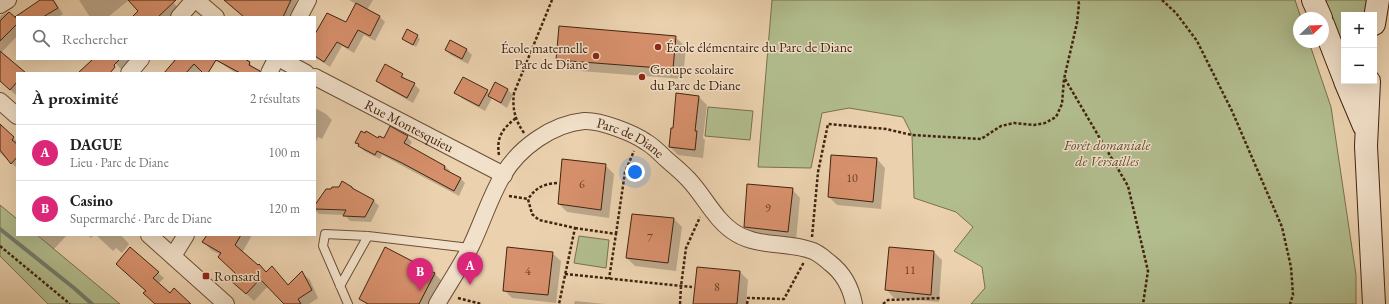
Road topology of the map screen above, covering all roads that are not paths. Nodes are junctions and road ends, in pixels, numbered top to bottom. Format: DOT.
graph roads {
  1 [pos="8,0"];
  2 [pos="195,0"];
  3 [pos="308,0"];
  4 [pos="1312,0"];
  5 [pos="1378,0"];
  6 [pos="0,5"];
  7 [pos="1318,12"];
  8 [pos="1376,12"];
  9 [pos="180,16"];
  10 [pos="215,16"];
  11 [pos="300,16"];
  12 [pos="1329,39"];
  13 [pos="140,60"];
  14 [pos="276,60"];
  15 [pos="282,60"];
  16 [pos="1341,70"];
  17 [pos="130,72"];
  18 [pos="270,72"];
  19 [pos="304,72"];
  20 [pos="316,78"];
  21 [pos="1346,84"];
  22 [pos="1369,84"];
  23 [pos="0,100"];
  24 [pos="16,115"];
  25 [pos="1366,130"];
  26 [pos="504,175"];
  27 [pos="150,236"];
  28 [pos="185,236"];
  29 [pos="368,236"];
  30 [pos="470,248"];
  31 [pos="173,256"];
  32 [pos="340,286"];
  33 [pos="226,304"];
  34 [pos="348,304"];
  35 [pos="437,304"];
  36 [pos="854,304"];
  37 [pos="1374,304"];
  1 -- 6 [label="street"];
  2 -- 9 [label="street"];
  2 -- 10 [label="street"];
  3 -- 11 [label="street"];
  4 -- 7 [label="main road"];
  5 -- 8 [label="main road"];
  12 -- 16 [label="main road"];
  13 -- 17 [label="street"];
  14 -- 18 [label="street"];
  15 -- 19 [label="street"];
  20 -- 26 [label="street, Rue Montesquieu"];
  21 -- 25 [label="main road"];
  22 -- 25 [label="main road"];
  23 -- 24 [label="street"];
  25 -- 37 [label="main road"];
  26 -- 30 [label="street, Parc de Diane"];
  26 -- 36 [label="street, Parc de Diane"];
  27 -- 31 [label="street"];
  28 -- 31 [label="street"];
  29 -- 30 [label="lane"];
  29 -- 32 [label="lane"];
  29 -- 32 [label="lane"];
  30 -- 35 [label="street, Parc de Diane"];
  31 -- 33 [label="street"];
  32 -- 34 [label="lane"];
}
